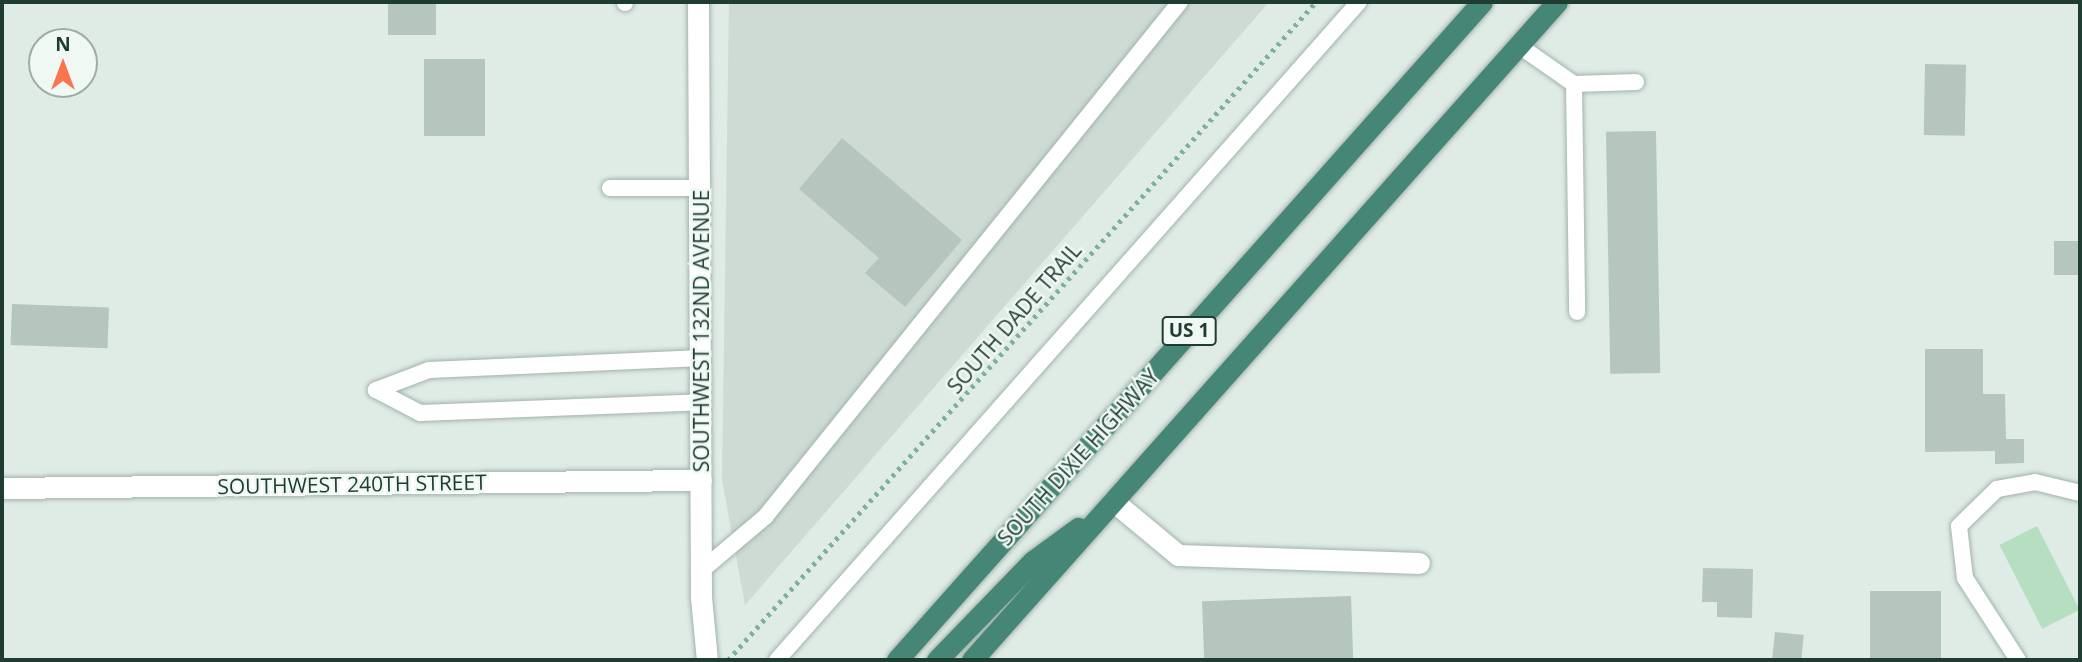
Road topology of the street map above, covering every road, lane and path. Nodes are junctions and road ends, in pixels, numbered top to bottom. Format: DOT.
graph roads {
  1 [pos="698,2"];
  2 [pos="1180,2"];
  3 [pos="1316,2"];
  4 [pos="1359,2"];
  5 [pos="1482,2"];
  6 [pos="1556,2"];
  7 [pos="1518,45"];
  8 [pos="1636,82"];
  9 [pos="1574,84"];
  10 [pos="610,188"];
  11 [pos="700,188"];
  12 [pos="1577,312"];
  13 [pos="702,358"];
  14 [pos="702,402"];
  15 [pos="701,480"];
  16 [pos="2,488"];
  17 [pos="2080,493"];
  18 [pos="1113,501"];
  19 [pos="1419,563"];
  20 [pos="701,571"];
  21 [pos="735,655"];
  22 [pos="707,660"];
  23 [pos="776,660"];
  24 [pos="897,660"];
  25 [pos="937,660"];
  26 [pos="972,660"];
  27 [pos="2018,660"];
  1 -- 11 [label="street, SOUTHWEST 132ND AVENUE"];
  2 -- 20 [label="lane"];
  3 -- 21 [label="path, SOUTH DADE TRAIL"];
  4 -- 23 [label="lane"];
  5 -- 24 [label="highway, SOUTH DIXIE HIGHWAY / US 1"];
  6 -- 7 [label="highway, US 1"];
  7 -- 9 [label="lane"];
  7 -- 18 [label="highway, US 1"];
  8 -- 9 [label="lane"];
  9 -- 12 [label="lane"];
  10 -- 11 [label="lane"];
  11 -- 13 [label="street, SOUTHWEST 132ND AVENUE"];
  13 -- 14 [label="street, SOUTHWEST 132ND AVENUE"];
  13 -- 14 [label="lane"];
  14 -- 15 [label="street, SOUTHWEST 132ND AVENUE"];
  15 -- 16 [label="street, SOUTHWEST 240TH STREET"];
  15 -- 20 [label="street, SOUTHWEST 132ND AVENUE"];
  17 -- 27 [label="lane"];
  18 -- 19 [label="street"];
  18 -- 25 [label="highway"];
  18 -- 26 [label="highway, US 1"];
  20 -- 22 [label="street, SOUTHWEST 132ND AVENUE"];
}
